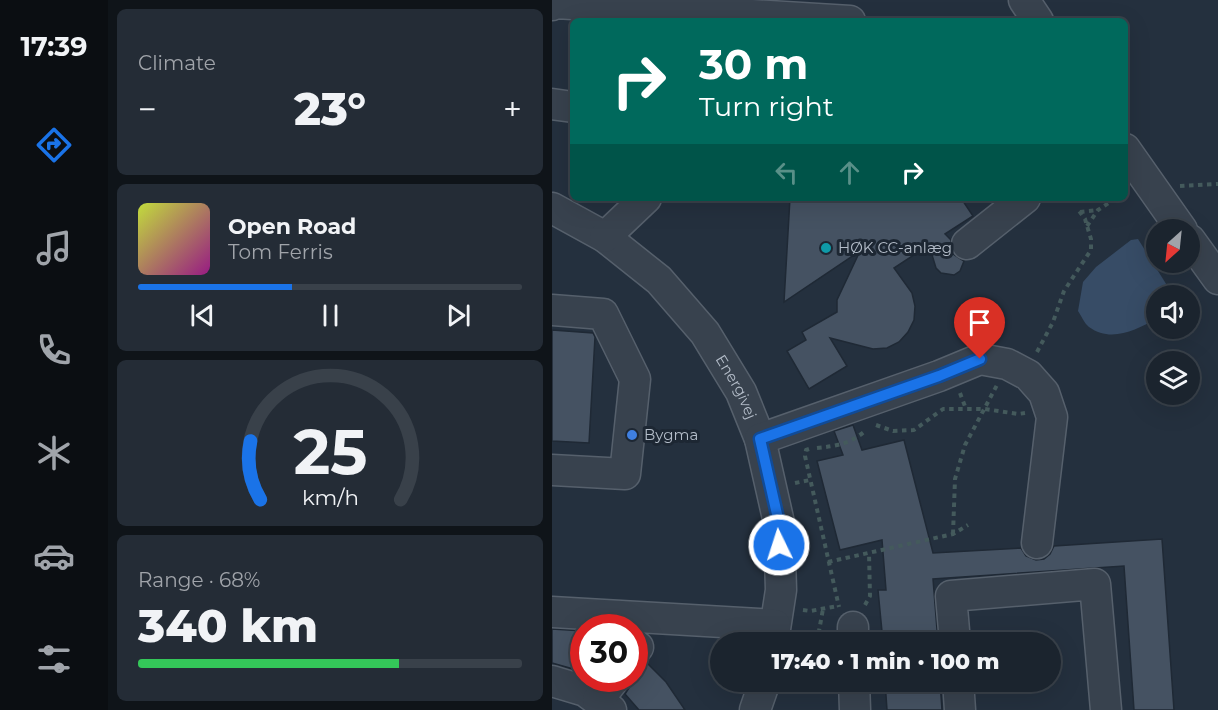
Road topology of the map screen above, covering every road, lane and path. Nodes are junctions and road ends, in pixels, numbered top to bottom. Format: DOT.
graph roads {
  1 [pos="1024,0"];
  2 [pos="555,3"];
  3 [pos="801,18"];
  4 [pos="1036,18"];
  5 [pos="552,104"];
  6 [pos="570,107"];
  7 [pos="1128,153"];
  8 [pos="1218,184"];
  9 [pos="1160,199"];
  10 [pos="642,201"];
  11 [pos="1021,201"];
  12 [pos="1112,201"];
  13 [pos="552,208"];
  14 [pos="1098,210"];
  15 [pos="1174,219"];
  16 [pos="1087,226"];
  17 [pos="605,237"];
  18 [pos="967,244"];
  19 [pos="1200,254"];
  20 [pos="1218,279"];
  21 [pos="552,310"];
  22 [pos="1024,373"];
  23 [pos="985,408"];
  24 [pos="1050,409"];
  25 [pos="760,439"];
  26 [pos="552,470"];
  27 [pos="810,480"];
  28 [pos="802,482"];
  29 [pos="968,525"];
  30 [pos="953,534"];
  31 [pos="1037,543"];
  32 [pos="869,553"];
  33 [pos="828,562"];
  34 [pos="823,609"];
  35 [pos="552,612"];
  36 [pos="570,615"];
  37 [pos="648,622"];
  38 [pos="776,624"];
  39 [pos="848,625"];
  40 [pos="819,632"];
  41 [pos="954,632"];
  42 [pos="552,681"];
  43 [pos="761,692"];
  44 [pos="854,692"];
  45 [pos="959,692"];
  46 [pos="608,696"];
  47 [pos="755,710"];
  48 [pos="855,710"];
  49 [pos="960,710"];
  50 [pos="1106,710"];
  1 -- 4 [label="street"];
  2 -- 3 [label="street"];
  5 -- 6 [label="street"];
  7 -- 9 [label="street"];
  8 -- 9 [label="path"];
  9 -- 15 [label="street"];
  10 -- 17 [label="street"];
  11 -- 18 [label="street"];
  12 -- 14 [label="path"];
  13 -- 17 [label="street, Energivej"];
  14 -- 16 [label="path"];
  14 -- 16 [label="path"];
  16 -- 22 [label="path"];
  17 -- 25 [label="street, Energivej"];
  19 -- 20 [label="street"];
  21 -- 26 [label="street"];
  22 -- 24 [label="street"];
  22 -- 25 [label="street"];
  23 -- 24 [label="path"];
  23 -- 27 [label="path"];
  23 -- 30 [label="path"];
  24 -- 31 [label="street"];
  25 -- 38 [label="street, Energivej"];
  27 -- 28 [label="path"];
  27 -- 33 [label="path"];
  29 -- 30 [label="path"];
  30 -- 32 [label="path"];
  32 -- 33 [label="path"];
  32 -- 39 [label="path"];
  33 -- 39 [label="path"];
  34 -- 38 [label="path"];
  34 -- 39 [label="path"];
  34 -- 40 [label="path"];
  35 -- 36 [label="street"];
  37 -- 38 [label="street"];
  41 -- 50 [label="street"];
  42 -- 46 [label="street"];
  43 -- 47 [label="street"];
  44 -- 48 [label="street"];
  45 -- 49 [label="street"];
}
